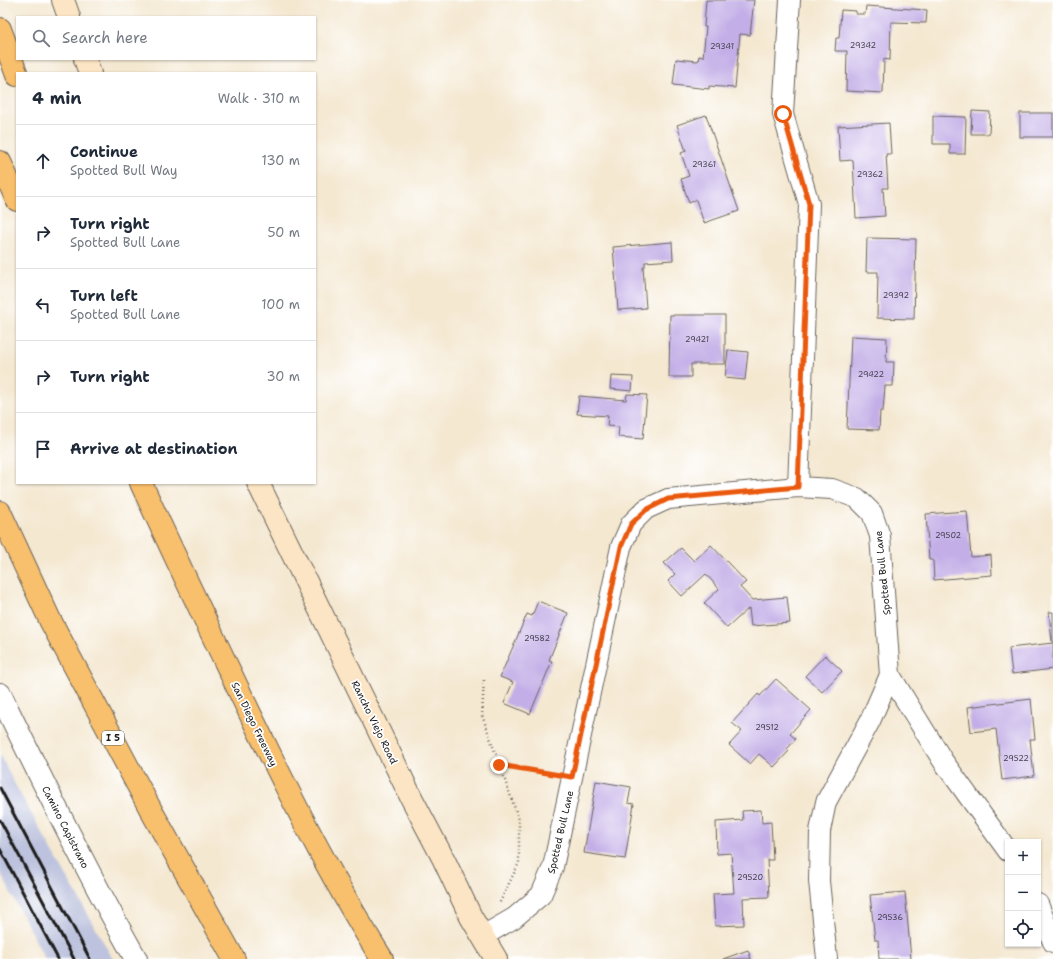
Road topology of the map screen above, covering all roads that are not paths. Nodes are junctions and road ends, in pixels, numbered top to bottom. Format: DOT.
graph roads {
  1 [pos="63,0"];
  2 [pos="790,0"];
  3 [pos="70,16"];
  4 [pos="0,29"];
  5 [pos="85,60"];
  6 [pos="16,72"];
  7 [pos="90,72"];
  8 [pos="0,162"];
  9 [pos="16,198"];
  10 [pos="141,484"];
  11 [pos="258,484"];
  12 [pos="798,487"];
  13 [pos="0,512"];
  14 [pos="890,675"];
  15 [pos="0,694"];
  16 [pos="1005,847"];
  17 [pos="1041,911"];
  18 [pos="483,936"];
  19 [pos="1053,942"];
  20 [pos="136,959"];
  21 [pos="234,959"];
  22 [pos="382,959"];
  23 [pos="496,959"];
  24 [pos="826,959"];
  1 -- 3 [label="main road"];
  2 -- 12 [label="street"];
  4 -- 6 [label="highway"];
  5 -- 7 [label="main road"];
  8 -- 9 [label="highway"];
  10 -- 22 [label="highway, San Diego Freeway"];
  11 -- 18 [label="main road, Rancho Viejo Road"];
  12 -- 14 [label="street, Spotted Bull Lane"];
  12 -- 18 [label="street, Spotted Bull Lane"];
  13 -- 21 [label="highway, I 5"];
  14 -- 16 [label="street, Spotted Bull Lane"];
  14 -- 24 [label="street, Spotted Bull Lane"];
  15 -- 20 [label="street, Camino Capistrano"];
  17 -- 19 [label="street"];
  18 -- 23 [label="main road, Rancho Viejo Road"];
}
